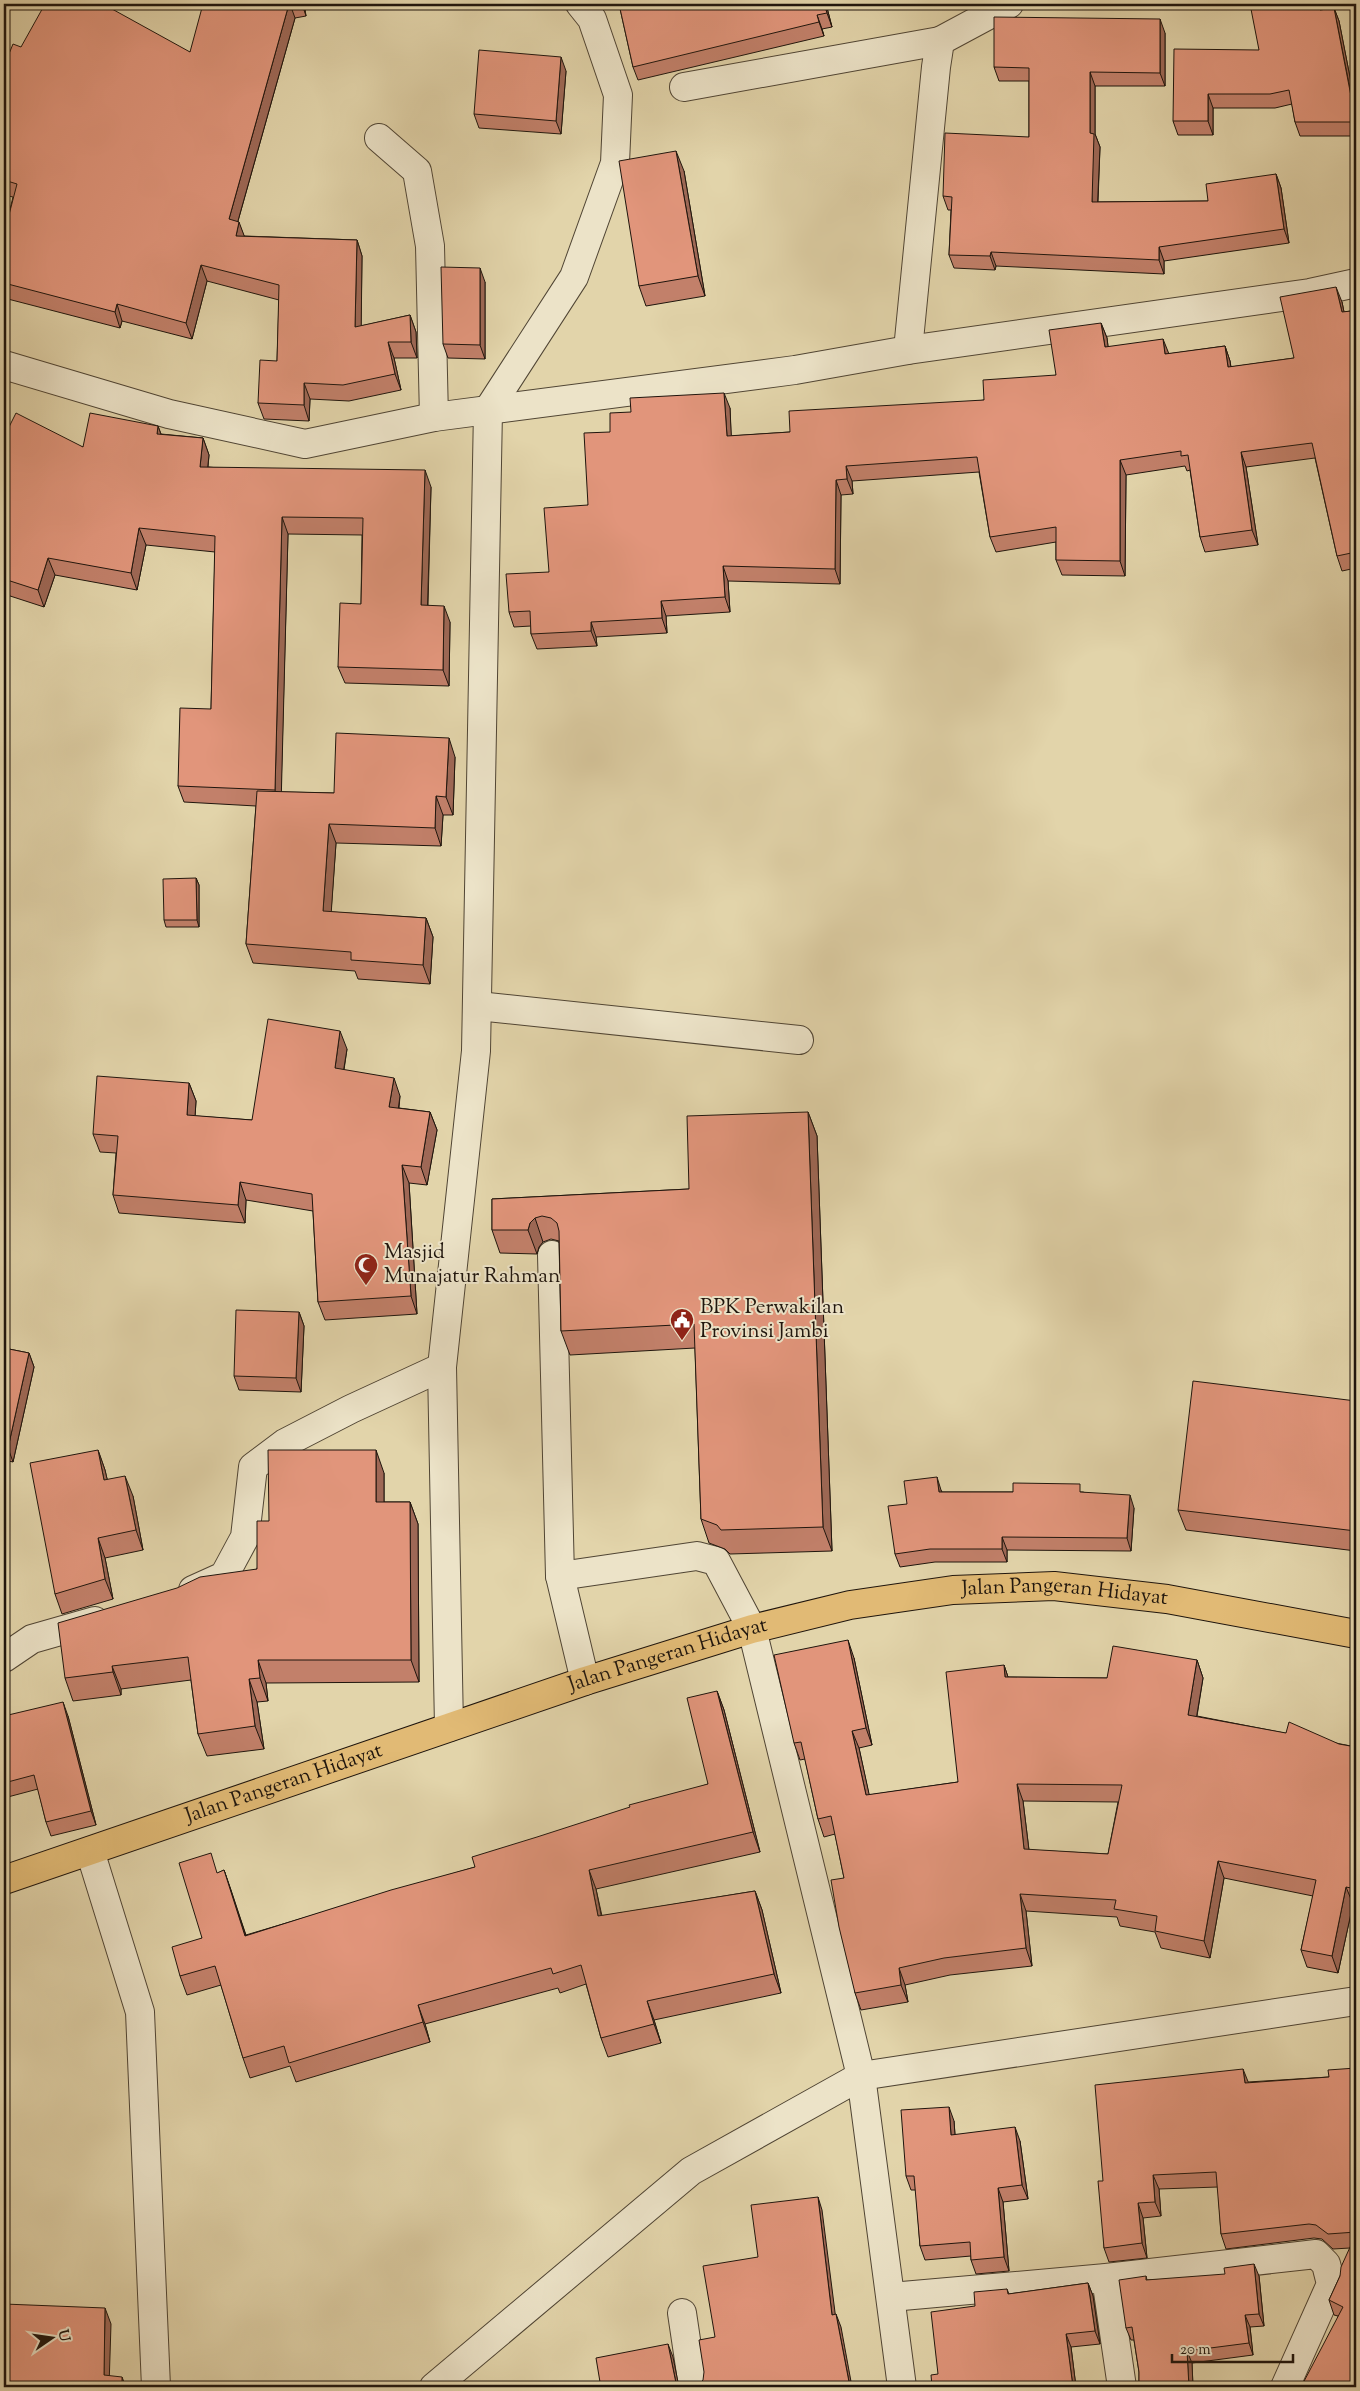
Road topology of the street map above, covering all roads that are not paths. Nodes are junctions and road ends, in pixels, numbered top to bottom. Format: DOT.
graph roads {
  1 [pos="580,4"];
  2 [pos="1009,4"];
  3 [pos="940,41"];
  4 [pos="684,86"];
  5 [pos="379,138"];
  6 [pos="1356,283"];
  7 [pos="908,350"];
  8 [pos="4,365"];
  9 [pos="488,410"];
  10 [pos="434,417"];
  11 [pos="478,1006"];
  12 [pos="799,1040"];
  13 [pos="552,1255"];
  14 [pos="442,1367"];
  15 [pos="560,1576"];
  16 [pos="173,1598"];
  17 [pos="121,1614"];
  18 [pos="752,1628"];
  19 [pos="1356,1634"];
  20 [pos="4,1658"];
  21 [pos="585,1681"];
  22 [pos="449,1727"];
  23 [pos="90,1851"];
  24 [pos="4,1880"];
  25 [pos="1356,2001"];
  26 [pos="861,2076"];
  27 [pos="1106,2278"];
  28 [pos="891,2297"];
  29 [pos="682,2313"];
  30 [pos="156,2387"];
  31 [pos="434,2387"];
  32 [pos="693,2387"];
  33 [pos="902,2387"];
  34 [pos="1122,2387"];
  35 [pos="1285,2387"];
  1 -- 9 [label="street"];
  2 -- 3 [label="street"];
  3 -- 4 [label="street"];
  3 -- 7 [label="street"];
  5 -- 10 [label="street"];
  6 -- 7 [label="street"];
  7 -- 9 [label="street"];
  8 -- 10 [label="street"];
  9 -- 10 [label="street"];
  9 -- 11 [label="street"];
  11 -- 12 [label="street"];
  11 -- 14 [label="street"];
  13 -- 15 [label="street"];
  14 -- 16 [label="street"];
  14 -- 22 [label="street"];
  15 -- 18 [label="street"];
  15 -- 21 [label="street"];
  17 -- 20 [label="street"];
  18 -- 19 [label="highway, Jalan Pangeran Hidayat"];
  18 -- 21 [label="highway, Jalan Pangeran Hidayat"];
  18 -- 26 [label="street"];
  21 -- 22 [label="highway, Jalan Pangeran Hidayat"];
  22 -- 23 [label="highway, Jalan Pangeran Hidayat"];
  23 -- 24 [label="highway, Jalan Pangeran Hidayat"];
  23 -- 30 [label="street"];
  25 -- 26 [label="street"];
  26 -- 28 [label="street"];
  26 -- 31 [label="street"];
  27 -- 28 [label="street"];
  27 -- 34 [label="street"];
  27 -- 35 [label="street"];
  28 -- 33 [label="street"];
  29 -- 32 [label="street"];
}
